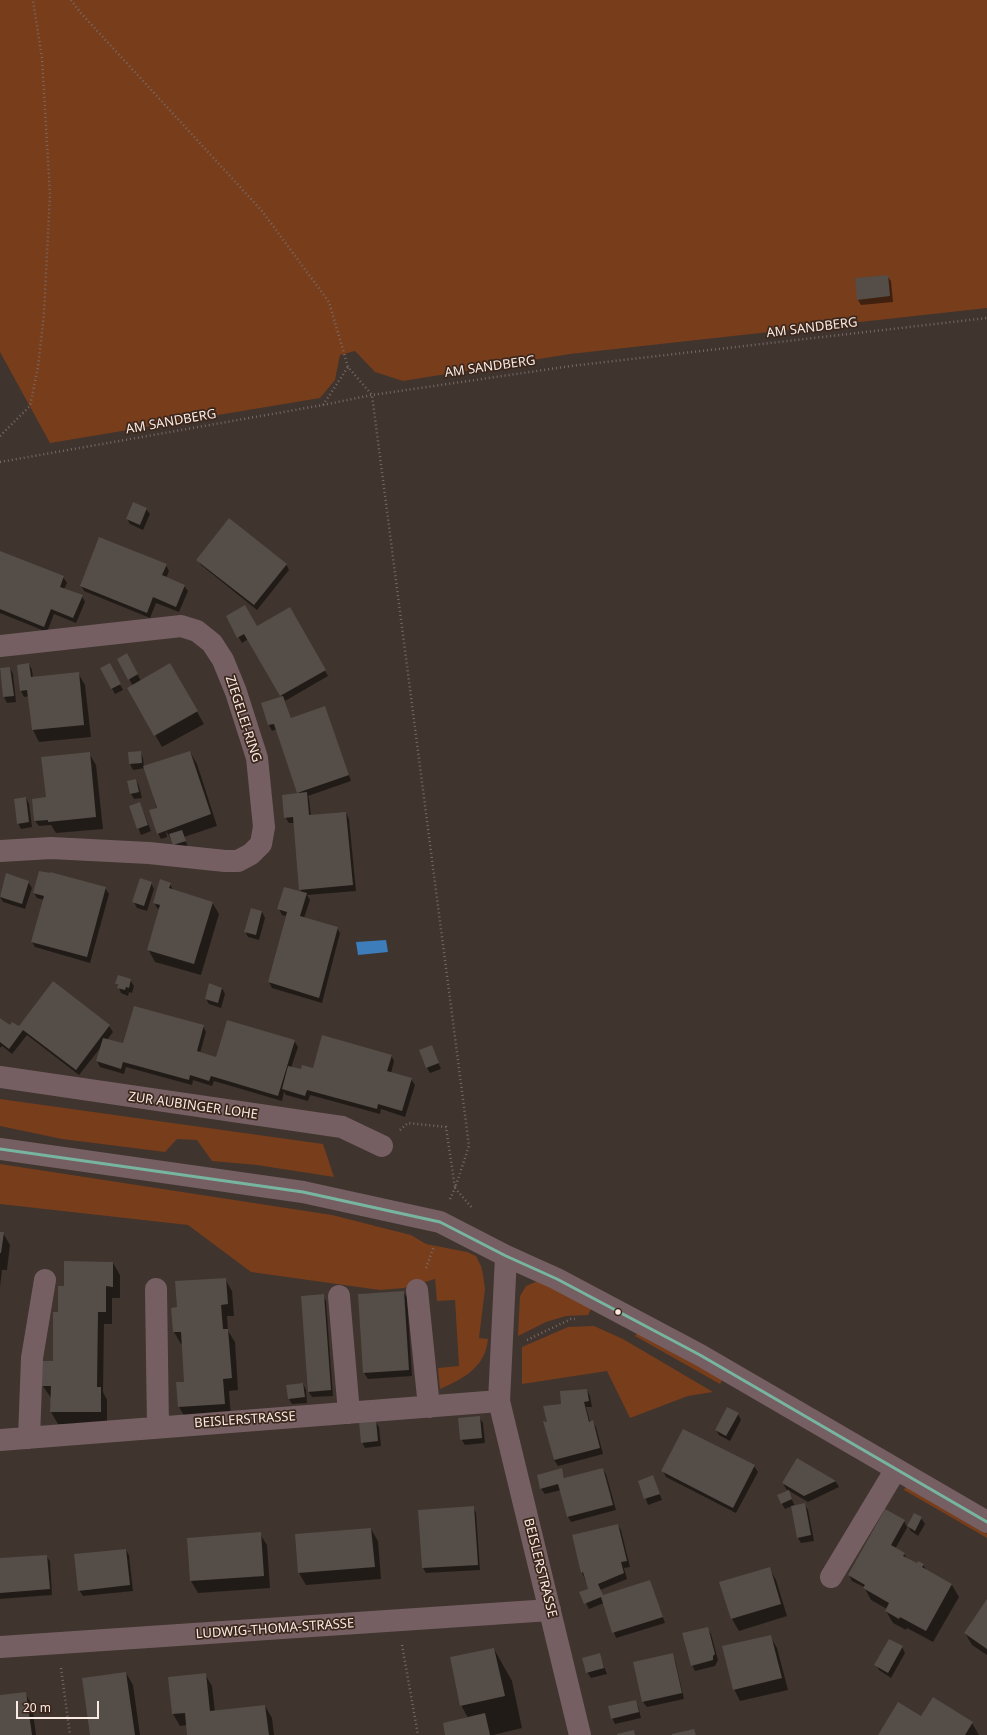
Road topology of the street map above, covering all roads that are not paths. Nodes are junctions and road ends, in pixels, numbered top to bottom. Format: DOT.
graph roads {
  1 [pos="0,646"];
  2 [pos="0,851"];
  3 [pos="0,1077"];
  4 [pos="382,1146"];
  5 [pos="0,1149"];
  6 [pos="506,1256"];
  7 [pos="45,1280"];
  8 [pos="156,1289"];
  9 [pos="418,1290"];
  10 [pos="339,1296"];
  11 [pos="500,1401"];
  12 [pos="429,1407"];
  13 [pos="349,1413"];
  14 [pos="158,1427"];
  15 [pos="29,1438"];
  16 [pos="0,1440"];
  17 [pos="896,1469"];
  18 [pos="987,1522"];
  19 [pos="831,1577"];
  20 [pos="550,1610"];
  21 [pos="0,1647"];
  22 [pos="580,1735"];
  1 -- 2 [label="street, ZIEGELEI-RING"];
  3 -- 4 [label="street, ZUR AUBINGER LOHE"];
  5 -- 6 [label="street"];
  6 -- 11 [label="street, BEISLERSTRASSE"];
  6 -- 17 [label="street"];
  7 -- 15 [label="street"];
  8 -- 14 [label="street"];
  9 -- 12 [label="street"];
  10 -- 13 [label="street"];
  11 -- 12 [label="street, BEISLERSTRASSE"];
  11 -- 20 [label="street, BEISLERSTRASSE"];
  12 -- 13 [label="street, BEISLERSTRASSE"];
  13 -- 14 [label="street, BEISLERSTRASSE"];
  14 -- 15 [label="street, BEISLERSTRASSE"];
  15 -- 16 [label="street, BEISLERSTRASSE"];
  17 -- 18 [label="street"];
  17 -- 19 [label="street"];
  20 -- 21 [label="street, LUDWIG-THOMA-STRASSE"];
  20 -- 22 [label="street, BEISLERSTRASSE"];
}
